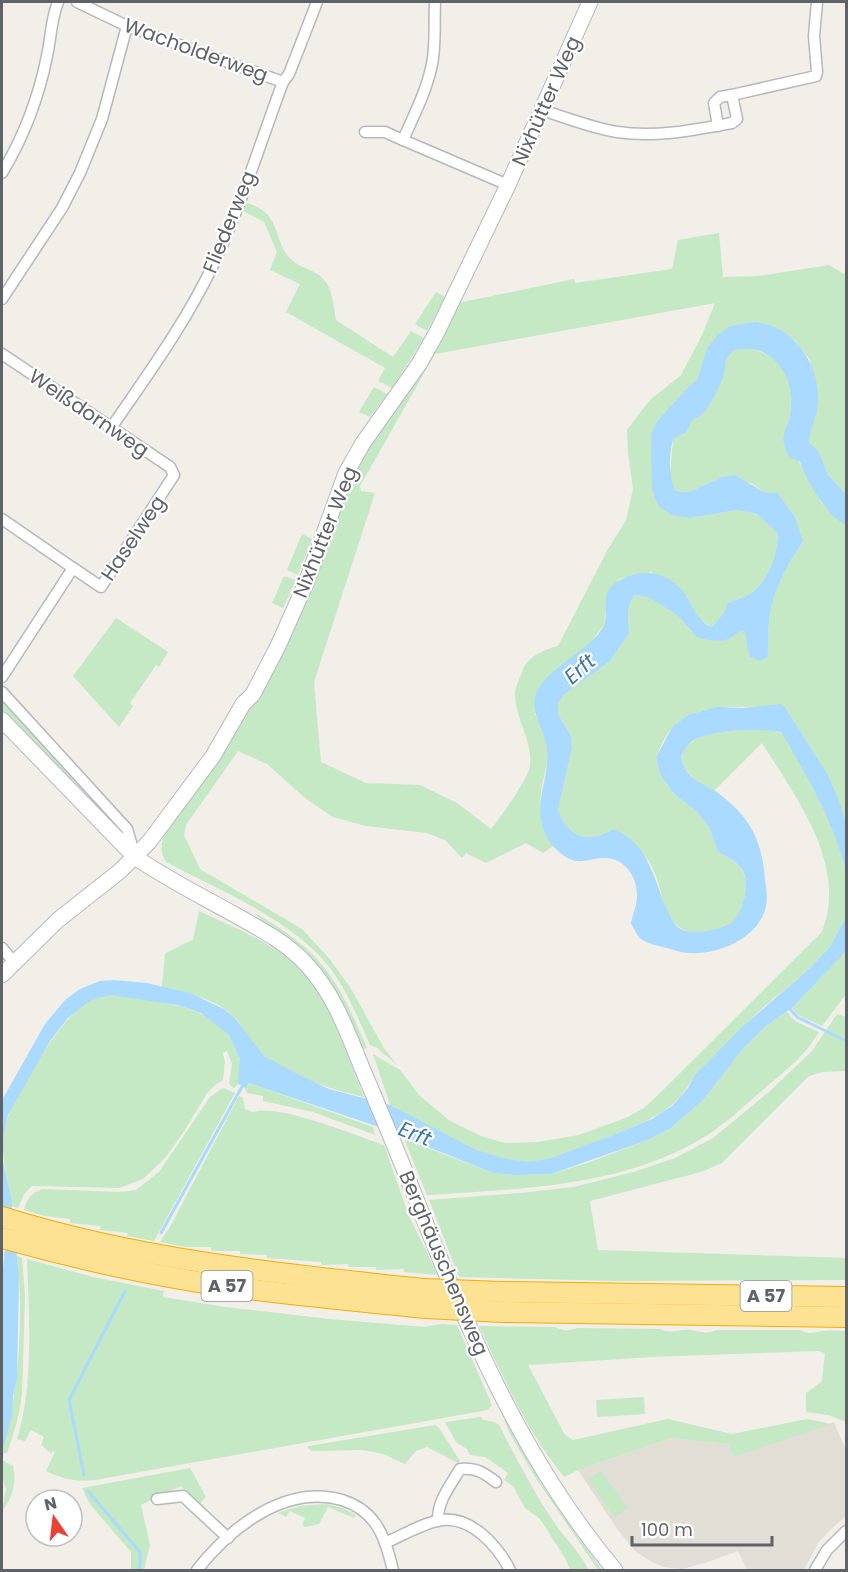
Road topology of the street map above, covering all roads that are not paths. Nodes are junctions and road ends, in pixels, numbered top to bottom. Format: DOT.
graph roads {
  1 [pos="57,2"];
  2 [pos="77,2"];
  3 [pos="317,2"];
  4 [pos="435,2"];
  5 [pos="590,2"];
  6 [pos="817,2"];
  7 [pos="127,26"];
  8 [pos="283,82"];
  9 [pos="732,95"];
  10 [pos="542,110"];
  11 [pos="718,126"];
  12 [pos="365,132"];
  13 [pos="403,140"];
  14 [pos="2,173"];
  15 [pos="508,185"];
  16 [pos="2,299"];
  17 [pos="2,354"];
  18 [pos="111,428"];
  19 [pos="174,473"];
  20 [pos="2,519"];
  21 [pos="73,568"];
  22 [pos="2,677"];
  23 [pos="2,692"];
  24 [pos="2,720"];
  25 [pos="135,857"];
  26 [pos="2,948"];
  27 [pos="14,962"];
  28 [pos="2,975"];
  29 [pos="2,1217"];
  30 [pos="2,1238"];
  31 [pos="846,1297"];
  32 [pos="424,1298"];
  33 [pos="846,1317"];
  34 [pos="496,1482"];
  35 [pos="157,1499"];
  36 [pos="438,1521"];
  37 [pos="846,1531"];
  38 [pos="228,1538"];
  39 [pos="385,1543"];
  40 [pos="197,1570"];
  41 [pos="393,1570"];
  42 [pos="510,1570"];
  43 [pos="615,1570"];
  44 [pos="815,1570"];
  1 -- 14 [label="street"];
  2 -- 7 [label="street, Wacholderweg"];
  3 -- 8 [label="street, Fliederweg"];
  4 -- 13 [label="street"];
  5 -- 10 [label="main road, Nixhütter Weg"];
  6 -- 9 [label="street"];
  7 -- 8 [label="street, Wacholderweg"];
  7 -- 16 [label="street"];
  8 -- 18 [label="street, Fliederweg"];
  9 -- 11 [label="street"];
  9 -- 11 [label="street"];
  10 -- 11 [label="street"];
  10 -- 15 [label="main road, Nixhütter Weg"];
  12 -- 13 [label="street"];
  13 -- 15 [label="street"];
  15 -- 25 [label="main road, Nixhütter Weg"];
  17 -- 18 [label="street, Weißdornweg"];
  18 -- 19 [label="street, Weißdornweg"];
  19 -- 21 [label="street, Haselweg"];
  20 -- 21 [label="street"];
  21 -- 22 [label="street, Haselweg"];
  23 -- 25 [label="street"];
  24 -- 25 [label="main road, Berghäuschensweg"];
  25 -- 27 [label="main road, Nixhütter Weg"];
  25 -- 43 [label="main road, Berghäuschensweg"];
  26 -- 27 [label="street"];
  27 -- 28 [label="main road, Nixhütter Weg"];
  29 -- 32 [label="highway, A 57"];
  30 -- 32 [label="highway, A 57"];
  31 -- 32 [label="highway, A 57, bridge"];
  32 -- 33 [label="highway, A 57, bridge"];
  34 -- 36 [label="street"];
  35 -- 38 [label="street"];
  36 -- 39 [label="street"];
  36 -- 42 [label="street"];
  37 -- 44 [label="street"];
  38 -- 39 [label="street"];
  38 -- 40 [label="street"];
  39 -- 41 [label="street"];
}
